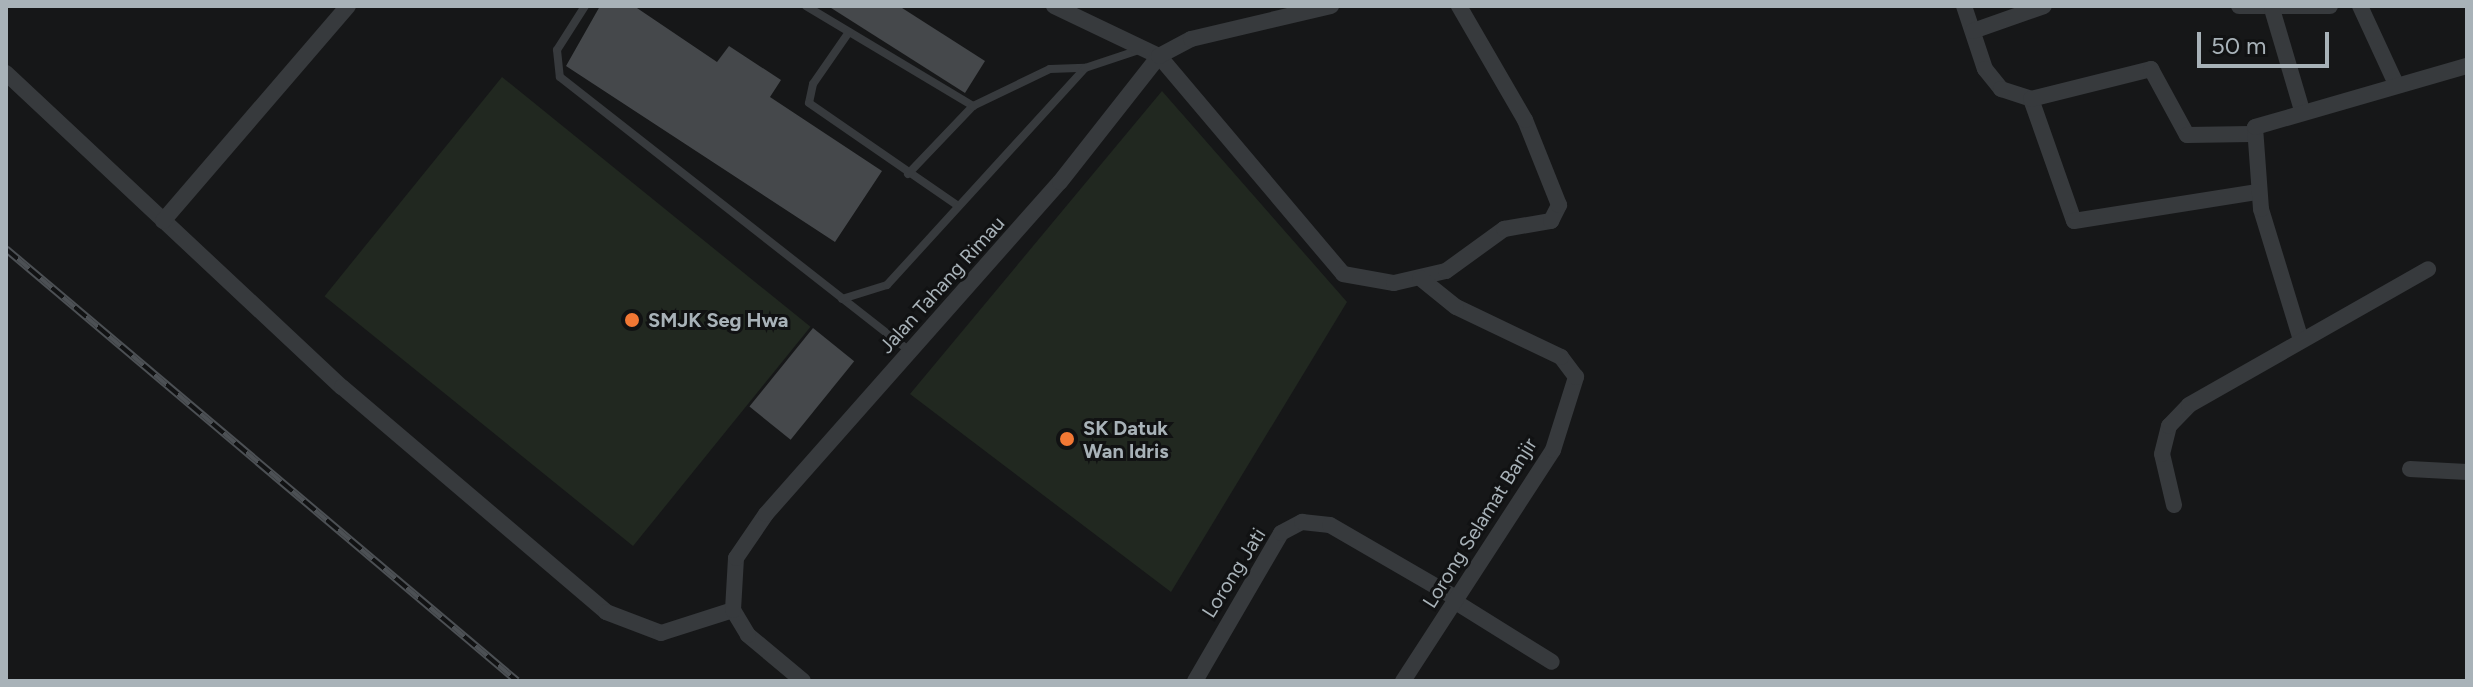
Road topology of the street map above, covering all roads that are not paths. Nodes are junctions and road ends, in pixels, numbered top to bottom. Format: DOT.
graph roads {
  1 [pos="348,6"];
  2 [pos="585,6"];
  3 [pos="806,6"];
  4 [pos="1054,6"];
  5 [pos="1331,6"];
  6 [pos="1459,6"];
  7 [pos="1964,6"];
  8 [pos="2044,6"];
  9 [pos="2239,6"];
  10 [pos="2330,6"];
  11 [pos="2360,6"];
  12 [pos="2297,7"];
  13 [pos="2272,9"];
  14 [pos="1973,31"];
  15 [pos="849,32"];
  16 [pos="1151,52"];
  17 [pos="2467,66"];
  18 [pos="1085,68"];
  19 [pos="6,73"];
  20 [pos="2396,84"];
  21 [pos="2031,99"];
  22 [pos="973,106"];
  23 [pos="2302,110"];
  24 [pos="2251,134"];
  25 [pos="908,174"];
  26 [pos="2258,192"];
  27 [pos="957,205"];
  28 [pos="163,221"];
  29 [pos="2428,269"];
  30 [pos="1420,278"];
  31 [pos="841,299"];
  32 [pos="2301,340"];
  33 [pos="910,352"];
  34 [pos="2410,469"];
  35 [pos="2467,472"];
  36 [pos="2174,505"];
  37 [pos="1455,599"];
  38 [pos="733,610"];
  39 [pos="1552,662"];
  40 [pos="803,681"];
  41 [pos="1195,681"];
  42 [pos="1403,681"];
  1 -- 28 [label="street"];
  2 -- 31 [label="lane"];
  3 -- 15 [label="lane"];
  4 -- 16 [label="street"];
  5 -- 16 [label="street, Jalan Tahang Rimau"];
  6 -- 30 [label="street"];
  7 -- 14 [label="street"];
  8 -- 14 [label="street"];
  9 -- 13 [label="street"];
  10 -- 12 [label="street"];
  11 -- 20 [label="street"];
  12 -- 13 [label="street"];
  13 -- 23 [label="street"];
  14 -- 21 [label="street"];
  15 -- 22 [label="lane"];
  15 -- 25 [label="lane"];
  16 -- 18 [label="lane"];
  16 -- 30 [label="street"];
  16 -- 33 [label="street, Jalan Tahang Rimau"];
  17 -- 20 [label="street"];
  18 -- 22 [label="lane"];
  18 -- 27 [label="lane"];
  19 -- 28 [label="street"];
  20 -- 23 [label="street"];
  21 -- 24 [label="street"];
  21 -- 26 [label="street"];
  22 -- 25 [label="lane"];
  23 -- 24 [label="street"];
  24 -- 26 [label="street"];
  25 -- 27 [label="lane"];
  26 -- 32 [label="street"];
  27 -- 31 [label="lane"];
  28 -- 38 [label="street"];
  29 -- 32 [label="street"];
  30 -- 37 [label="street, Lorong Selamat Banjir"];
  31 -- 33 [label="lane"];
  32 -- 36 [label="street"];
  33 -- 38 [label="street, Jalan Tahang Rimau"];
  34 -- 35 [label="street"];
  37 -- 39 [label="street, Lorong Jati"];
  37 -- 41 [label="street, Lorong Jati"];
  37 -- 42 [label="street, Lorong Selamat Banjir"];
  38 -- 40 [label="street"];
}
